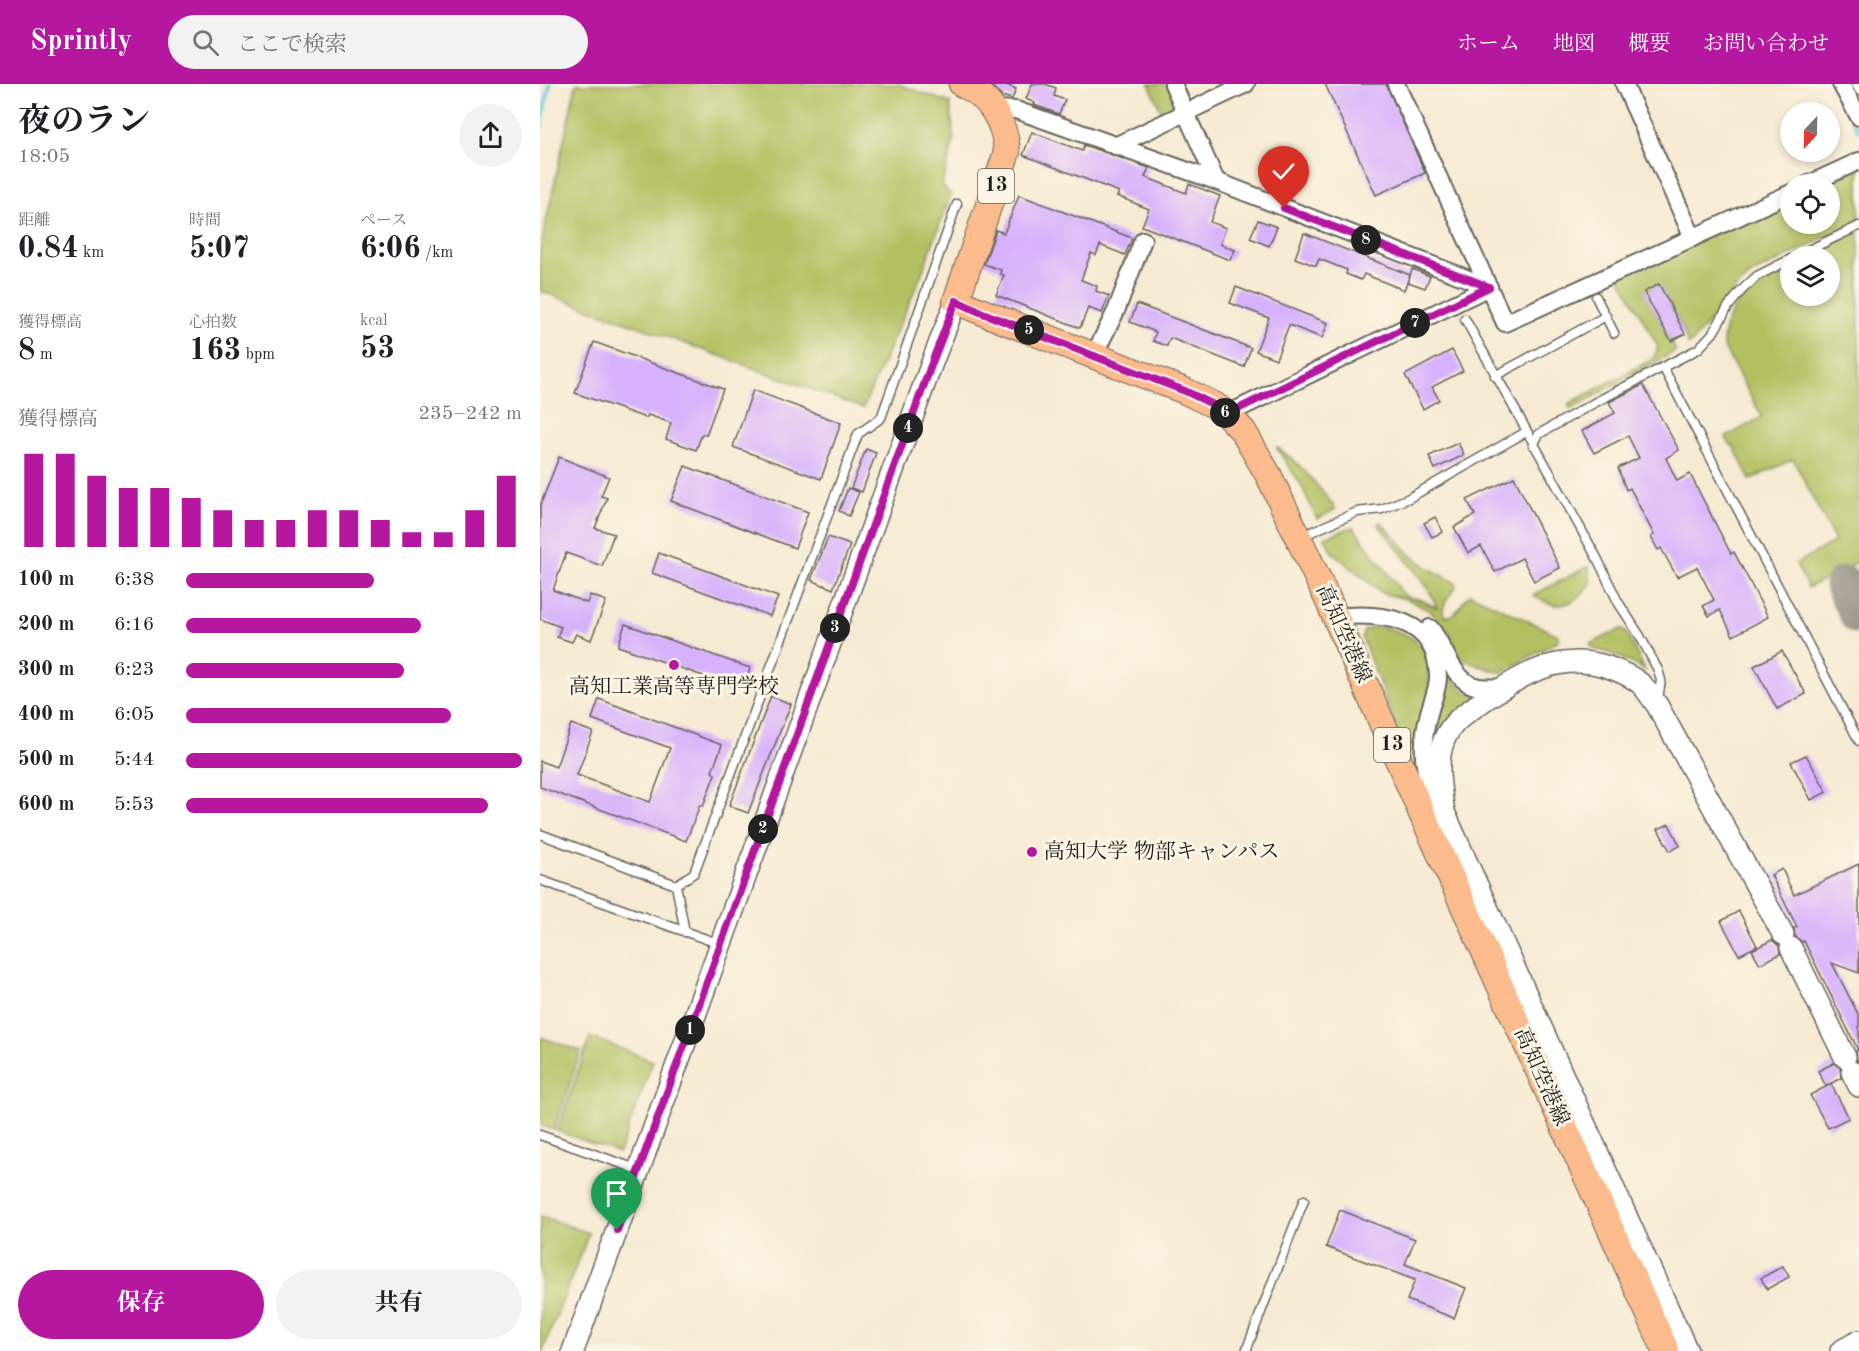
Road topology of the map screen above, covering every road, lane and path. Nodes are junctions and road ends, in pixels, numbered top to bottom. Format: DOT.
graph roads {
  1 [pos="962,84"];
  2 [pos="1173,84"];
  3 [pos="1246,84"];
  4 [pos="1396,84"];
  5 [pos="1624,84"];
  6 [pos="1841,84"];
  7 [pos="1856,84"];
  8 [pos="1859,90"];
  9 [pos="993,109"];
  10 [pos="1185,112"];
  11 [pos="1859,117"];
  12 [pos="1115,146"];
  13 [pos="1859,161"];
  14 [pos="1831,174"];
  15 [pos="1216,181"];
  16 [pos="1780,198"];
  17 [pos="957,204"];
  18 [pos="1859,226"];
  19 [pos="1693,238"];
  20 [pos="1143,240"];
  21 [pos="1817,246"];
  22 [pos="1780,264"];
  23 [pos="1489,287"];
  24 [pos="1596,297"];
  25 [pos="956,301"];
  26 [pos="1606,316"];
  27 [pos="1465,319"];
  28 [pos="1614,333"];
  29 [pos="1096,355"];
  30 [pos="1663,367"];
  31 [pos="1495,376"];
  32 [pos="1229,416"];
  33 [pos="1526,432"];
  34 [pos="1533,445"];
  35 [pos="1299,537"];
  36 [pos="1335,617"];
  37 [pos="1503,687"];
  38 [pos="1658,705"];
  39 [pos="1859,741"];
  40 [pos="1444,812"];
  41 [pos="540,834"];
  42 [pos="540,880"];
  43 [pos="676,885"];
  44 [pos="685,932"];
  45 [pos="721,944"];
  46 [pos="1852,1072"];
  47 [pos="540,1135"];
  48 [pos="639,1170"];
  49 [pos="1304,1200"];
  50 [pos="1859,1341"];
  51 [pos="573,1351"];
  52 [pos="1246,1351"];
  53 [pos="1666,1351"];
  54 [pos="1687,1351"];
  55 [pos="1841,1351"];
  1 -- 9 [label="main road, 13"];
  2 -- 10 [label="street"];
  3 -- 10 [label="street"];
  4 -- 23 [label="street"];
  5 -- 19 [label="street"];
  6 -- 11 [label="street"];
  7 -- 8 [label="lane"];
  9 -- 12 [label="street"];
  9 -- 25 [label="main road, 13"];
  10 -- 12 [label="street"];
  10 -- 15 [label="street"];
  12 -- 15 [label="street"];
  13 -- 14 [label="street"];
  15 -- 23 [label="street"];
  16 -- 19 [label="street"];
  17 -- 43 [label="lane"];
  18 -- 21 [label="lane"];
  19 -- 23 [label="street"];
  20 -- 29 [label="street"];
  22 -- 30 [label="lane"];
  23 -- 32 [label="street"];
  24 -- 26 [label="lane"];
  25 -- 29 [label="main road, 高知空港線 / 13"];
  25 -- 45 [label="street"];
  26 -- 28 [label="lane"];
  26 -- 31 [label="lane"];
  27 -- 31 [label="lane"];
  29 -- 32 [label="main road, 高知空港線 / 13"];
  30 -- 34 [label="lane"];
  30 -- 39 [label="lane"];
  31 -- 33 [label="lane"];
  32 -- 35 [label="main road, 高知空港線 / 13"];
  33 -- 34 [label="lane"];
  33 -- 35 [label="lane"];
  34 -- 38 [label="lane"];
  35 -- 36 [label="main road, 高知空港線 / 13"];
  36 -- 37 [label="street"];
  36 -- 40 [label="street"];
  36 -- 53 [label="main road, 高知空港線 / 13"];
  37 -- 38 [label="street"];
  37 -- 40 [label="street"];
  38 -- 46 [label="street"];
  40 -- 54 [label="street"];
  41 -- 43 [label="lane"];
  42 -- 44 [label="lane"];
  43 -- 44 [label="lane"];
  44 -- 45 [label="lane"];
  45 -- 48 [label="street"];
  47 -- 48 [label="lane"];
  48 -- 51 [label="street"];
  49 -- 52 [label="lane"];
  50 -- 55 [label="street"];
}
